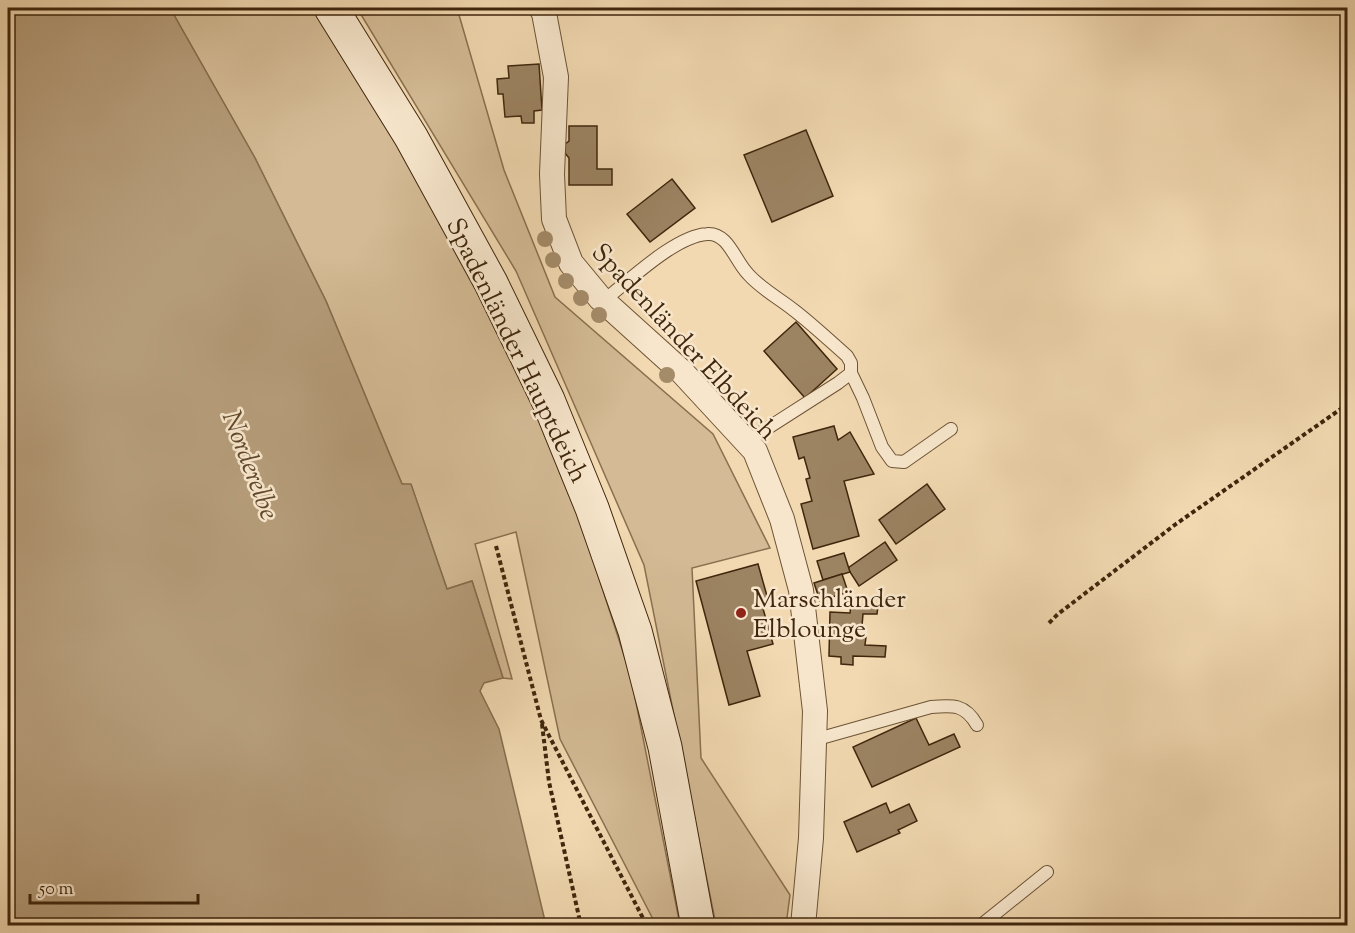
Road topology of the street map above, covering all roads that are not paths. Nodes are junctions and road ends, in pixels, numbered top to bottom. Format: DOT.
graph roads {
  1 [pos="331,8"];
  2 [pos="541,8"];
  3 [pos="603,301"];
  4 [pos="850,374"];
  5 [pos="951,429"];
  6 [pos="746,442"];
  7 [pos="977,725"];
  8 [pos="814,740"];
  9 [pos="1047,872"];
  10 [pos="698,926"];
  11 [pos="803,926"];
  12 [pos="980,926"];
  1 -- 10 [label="street, Spadenländer Hauptdeich"];
  2 -- 3 [label="street, Spadenländer Elbdeich"];
  3 -- 4 [label="lane"];
  3 -- 6 [label="street, Spadenländer Elbdeich"];
  4 -- 5 [label="lane"];
  4 -- 6 [label="lane"];
  6 -- 8 [label="street, Spadenländer Elbdeich"];
  7 -- 8 [label="lane"];
  8 -- 11 [label="street, Spadenländer Elbdeich"];
  9 -- 12 [label="lane"];
}
